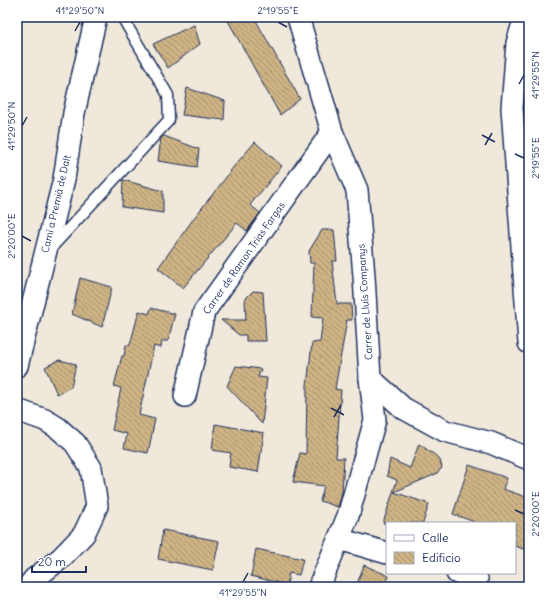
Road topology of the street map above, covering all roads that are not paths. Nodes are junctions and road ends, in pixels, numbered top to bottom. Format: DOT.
graph roads {
  1 [pos="96,17"];
  2 [pos="122,17"];
  3 [pos="298,17"];
  4 [pos="525,17"];
  5 [pos="332,132"];
  6 [pos="45,256"];
  7 [pos="529,342"];
  8 [pos="17,366"];
  9 [pos="370,378"];
  10 [pos="185,396"];
  11 [pos="17,410"];
  12 [pos="529,459"];
  13 [pos="339,539"];
  14 [pos="386,553"];
  15 [pos="460,574"];
  16 [pos="28,587"];
  17 [pos="319,587"];
  18 [pos="476,587"];
  1 -- 6 [label="street, Camí a Premià de Dalt"];
  2 -- 6 [label="lane"];
  3 -- 5 [label="street, Carrer de Lluís Companys"];
  4 -- 7 [label="street"];
  5 -- 9 [label="street, Carrer de Lluís Companys"];
  5 -- 10 [label="street, Carrer de Ramon Trias Fargas"];
  6 -- 8 [label="street, Camí a Premià de Dalt"];
  9 -- 12 [label="street"];
  9 -- 13 [label="street, Carrer de Lluís Companys"];
  11 -- 16 [label="street"];
  13 -- 14 [label="street"];
  13 -- 17 [label="street, Carrer de Lluís Companys"];
  15 -- 18 [label="street"];
}
